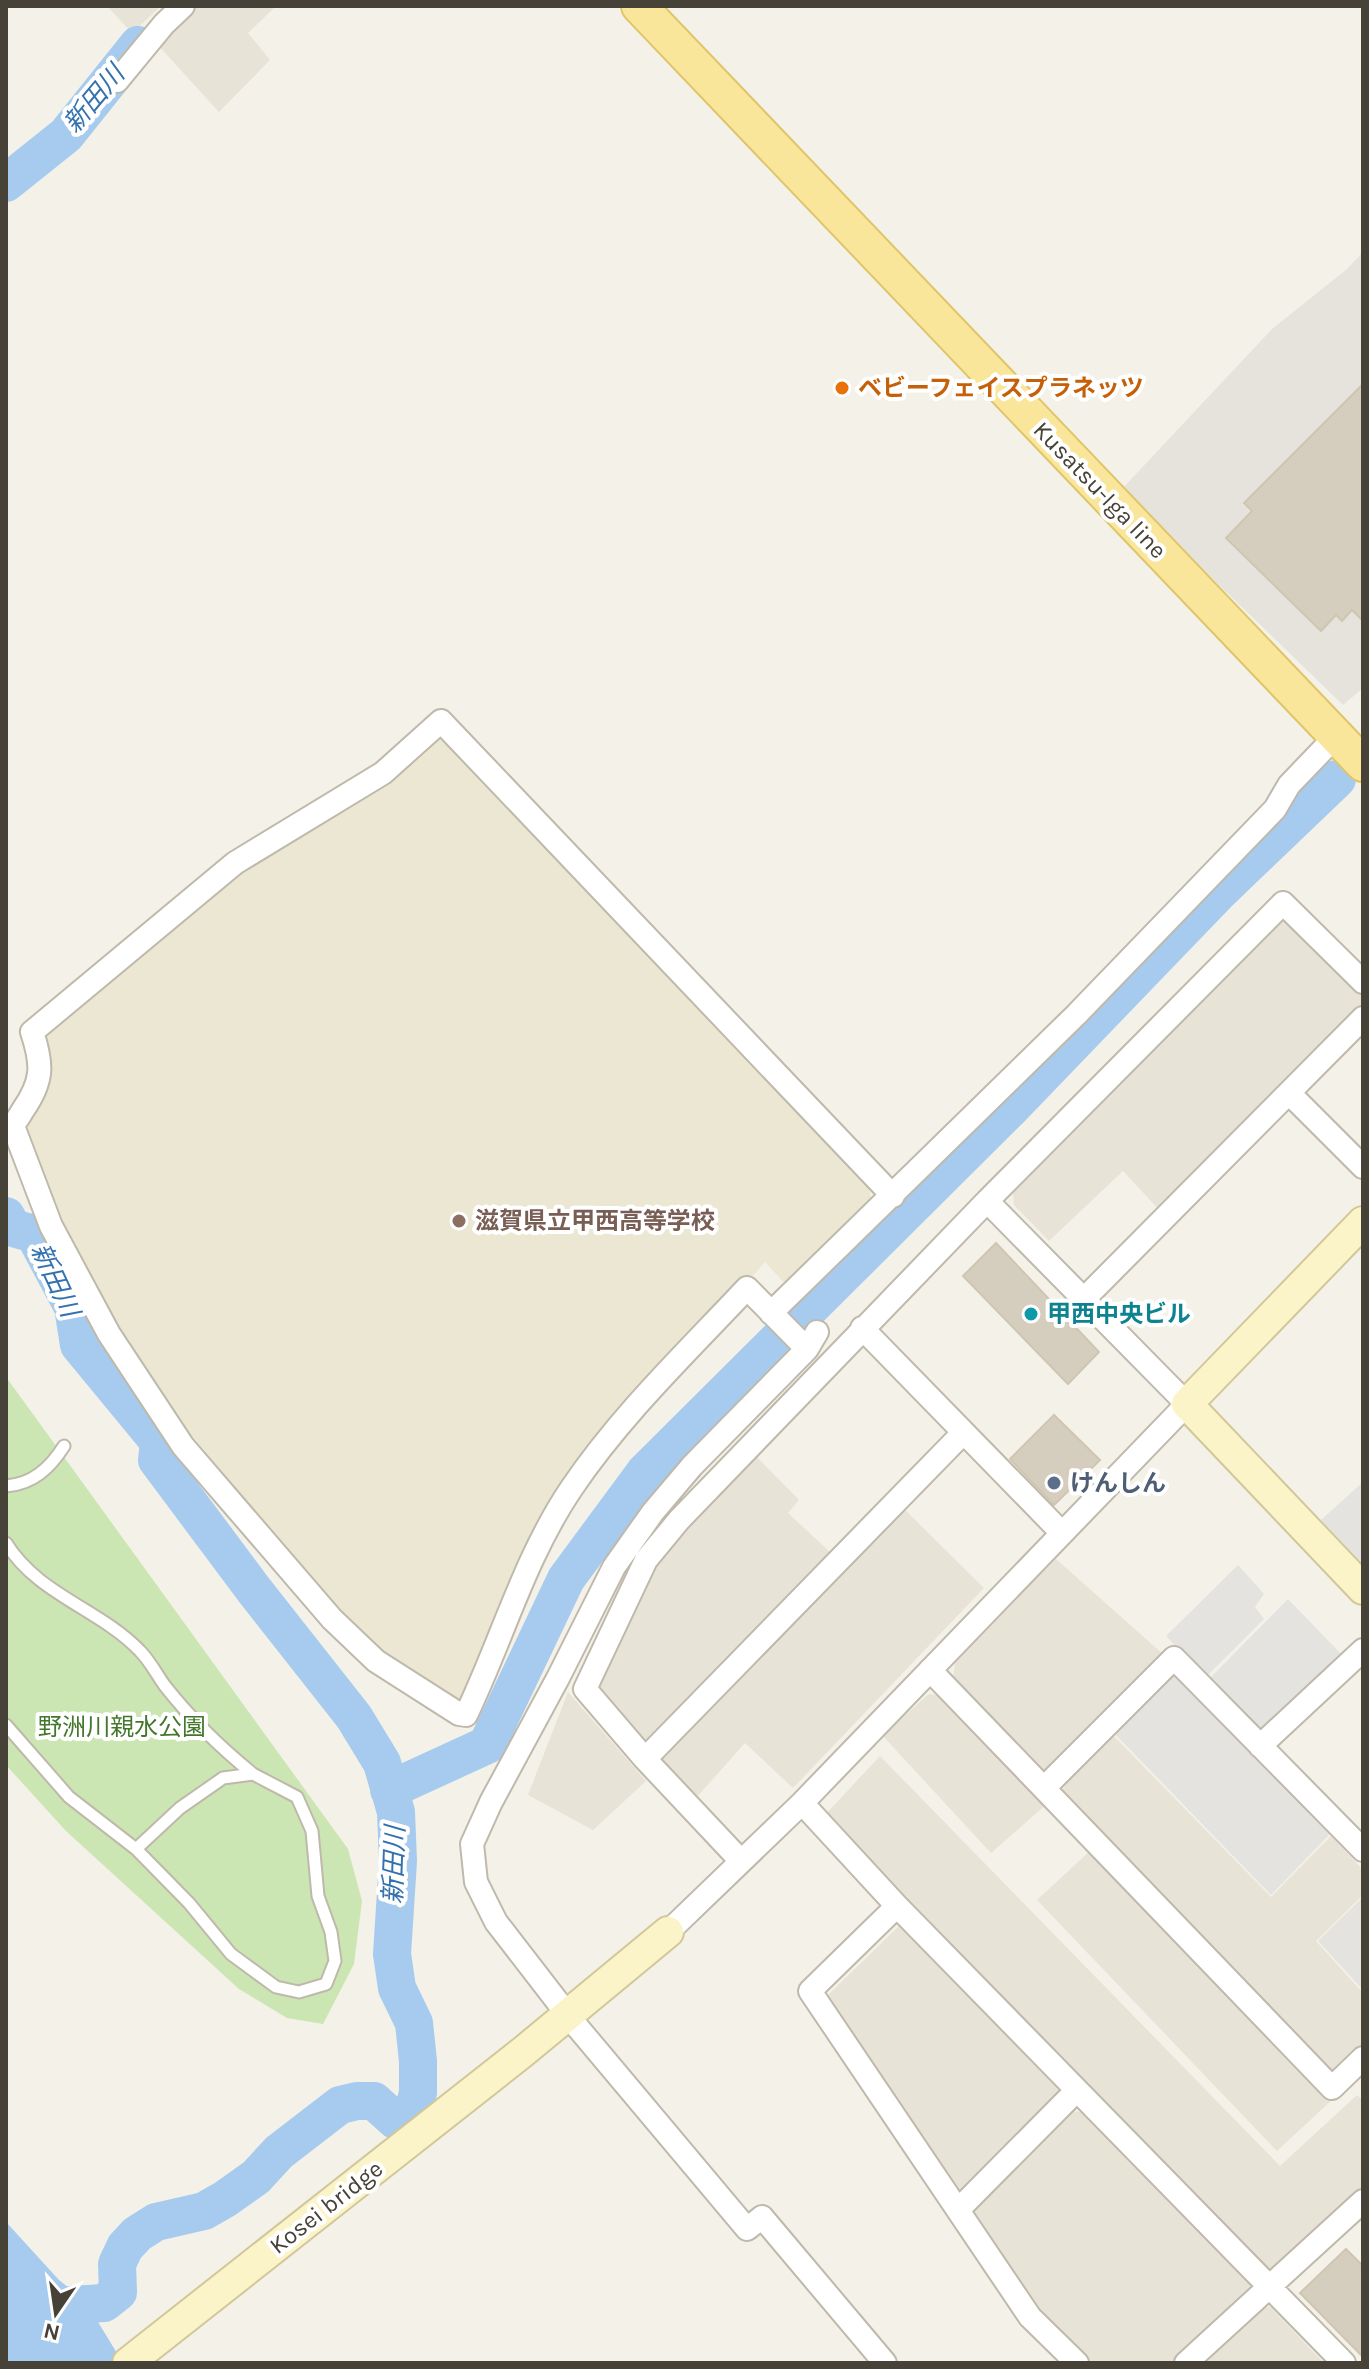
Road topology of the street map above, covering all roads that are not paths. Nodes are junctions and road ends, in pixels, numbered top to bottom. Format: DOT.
graph roads {
  1 [pos="639,6"];
  2 [pos="178,7"];
  3 [pos="117,81"];
  4 [pos="1347,747"];
  5 [pos="1363,982"];
  6 [pos="1363,1018"];
  7 [pos="1290,1094"];
  8 [pos="10,1127"];
  9 [pos="1363,1167"];
  10 [pos="893,1196"];
  11 [pos="987,1201"];
  12 [pos="1363,1222"];
  13 [pos="1084,1299"];
  14 [pos="774,1316"];
  15 [pos="862,1328"];
  16 [pos="1187,1404"];
  17 [pos="963,1433"];
  18 [pos="64,1446"];
  19 [pos="6,1486"];
  20 [pos="1061,1532"];
  21 [pos="6,1543"];
  22 [pos="1363,1589"];
  23 [pos="1363,1650"];
  24 [pos="930,1670"];
  25 [pos="6,1725"];
  26 [pos="1260,1746"];
  27 [pos="645,1759"];
  28 [pos="253,1774"];
  29 [pos="1044,1788"];
  30 [pos="802,1803"];
  31 [pos="136,1849"];
  32 [pos="1363,1850"];
  33 [pos="741,1861"];
  34 [pos="897,1906"];
  35 [pos="668,1932"];
  36 [pos="568,2015"];
  37 [pos="1363,2058"];
  38 [pos="1077,2090"];
  39 [pos="1363,2201"];
  40 [pos="958,2210"];
  41 [pos="1269,2287"];
  42 [pos="128,2363"];
  43 [pos="885,2363"];
  44 [pos="1077,2363"];
  45 [pos="1186,2363"];
  46 [pos="1344,2363"];
  1 -- 4 [label="main road, Kusatsu-Iga line"];
  2 -- 3 [label="street"];
  4 -- 10 [label="street"];
  5 -- 11 [label="street"];
  6 -- 7 [label="street"];
  7 -- 9 [label="street"];
  7 -- 13 [label="street"];
  8 -- 10 [label="street"];
  8 -- 14 [label="street"];
  10 -- 14 [label="street"];
  11 -- 13 [label="street"];
  11 -- 15 [label="street"];
  12 -- 16 [label="street"];
  13 -- 16 [label="street"];
  14 -- 36 [label="street"];
  15 -- 17 [label="street"];
  15 -- 27 [label="street"];
  16 -- 20 [label="street"];
  16 -- 22 [label="street"];
  17 -- 20 [label="street"];
  17 -- 27 [label="street"];
  18 -- 19 [label="lane"];
  20 -- 24 [label="street"];
  21 -- 28 [label="lane"];
  23 -- 26 [label="street"];
  24 -- 29 [label="street"];
  24 -- 30 [label="street"];
  25 -- 31 [label="lane"];
  26 -- 29 [label="street"];
  26 -- 32 [label="street"];
  27 -- 33 [label="street"];
  28 -- 31 [label="lane"];
  28 -- 31 [label="lane"];
  29 -- 37 [label="street"];
  30 -- 33 [label="street"];
  30 -- 34 [label="street"];
  33 -- 35 [label="street"];
  34 -- 38 [label="street"];
  34 -- 40 [label="street"];
  35 -- 36 [label="street, Kosei bridge"];
  36 -- 42 [label="street, Kosei bridge"];
  36 -- 43 [label="street"];
  38 -- 40 [label="street"];
  38 -- 41 [label="street"];
  39 -- 41 [label="street"];
  40 -- 44 [label="street"];
  41 -- 45 [label="street"];
  41 -- 46 [label="street"];
}
